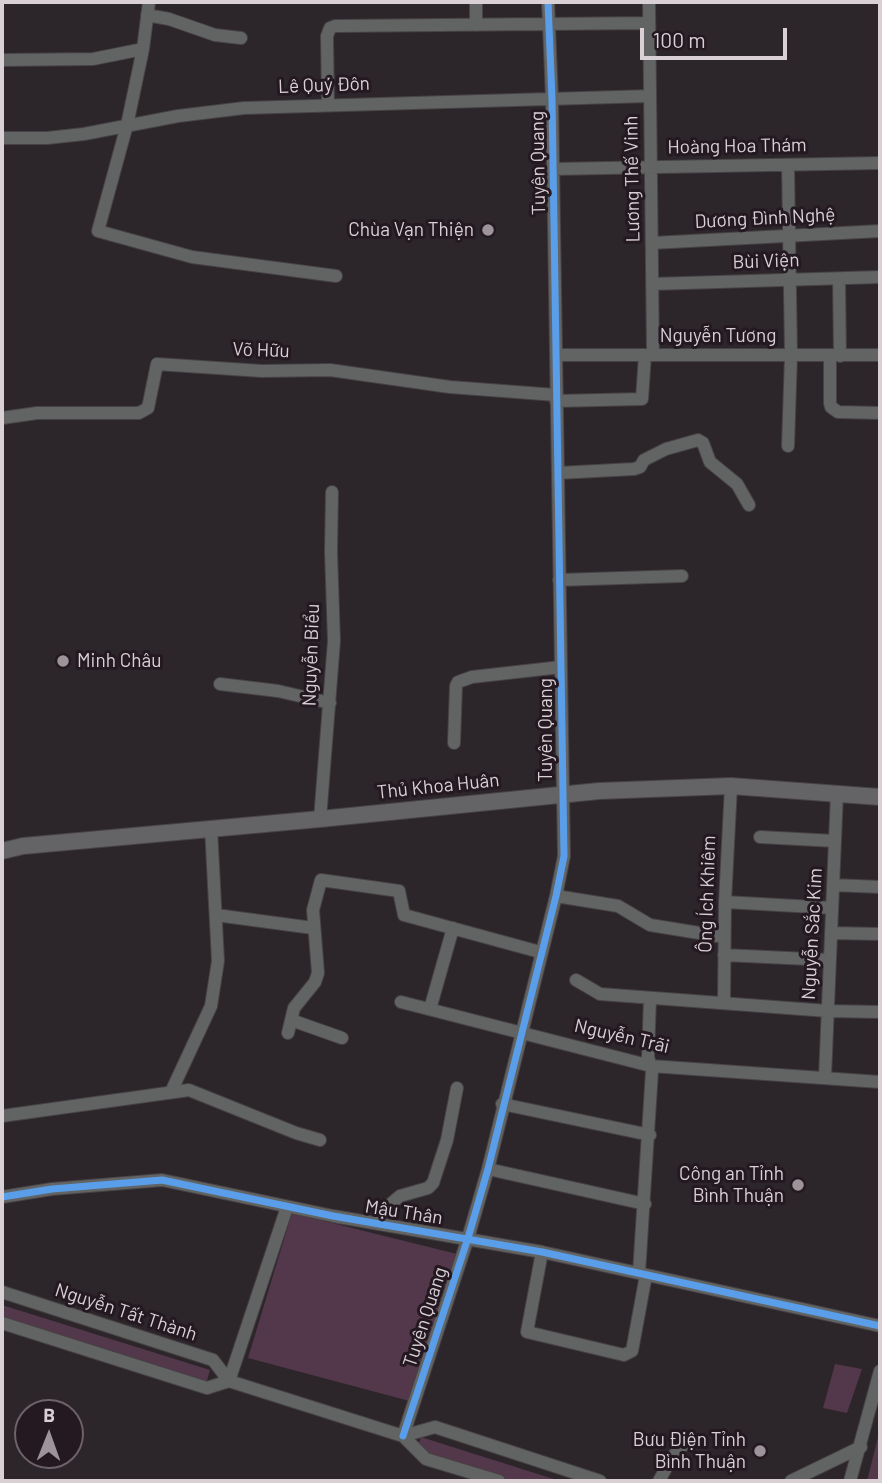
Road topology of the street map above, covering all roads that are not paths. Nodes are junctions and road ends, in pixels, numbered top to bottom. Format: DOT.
graph roads {
  1 [pos="476,2"];
  2 [pos="548,2"];
  3 [pos="649,2"];
  4 [pos="148,8"];
  5 [pos="649,23"];
  6 [pos="476,25"];
  7 [pos="550,26"];
  8 [pos="241,38"];
  9 [pos="144,49"];
  10 [pos="2,60"];
  11 [pos="650,96"];
  12 [pos="552,99"];
  13 [pos="328,104"];
  14 [pos="127,125"];
  15 [pos="2,138"];
  16 [pos="880,163"];
  17 [pos="788,164"];
  18 [pos="651,167"];
  19 [pos="553,169"];
  20 [pos="880,231"];
  21 [pos="790,236"];
  22 [pos="652,243"];
  23 [pos="336,276"];
  24 [pos="880,277"];
  25 [pos="839,279"];
  26 [pos="790,280"];
  27 [pos="652,284"];
  28 [pos="556,355"];
  29 [pos="649,355"];
  30 [pos="791,355"];
  31 [pos="880,355"];
  32 [pos="835,356"];
  33 [pos="556,398"];
  34 [pos="880,413"];
  35 [pos="2,418"];
  36 [pos="788,446"];
  37 [pos="558,473"];
  38 [pos="332,492"];
  39 [pos="749,505"];
  40 [pos="682,576"];
  41 [pos="559,580"];
  42 [pos="561,667"];
  43 [pos="220,684"];
  44 [pos="330,703"];
  45 [pos="454,743"];
  46 [pos="731,786"];
  47 [pos="837,793"];
  48 [pos="562,794"];
  49 [pos="880,797"];
  50 [pos="320,819"];
  51 [pos="211,828"];
  52 [pos="760,837"];
  53 [pos="835,841"];
  54 [pos="2,851"];
  55 [pos="833,885"];
  56 [pos="880,887"];
  57 [pos="556,896"];
  58 [pos="725,902"];
  59 [pos="832,908"];
  60 [pos="216,915"];
  61 [pos="313,928"];
  62 [pos="453,928"];
  63 [pos="831,933"];
  64 [pos="880,934"];
  65 [pos="724,937"];
  66 [pos="540,953"];
  67 [pos="724,955"];
  68 [pos="830,960"];
  69 [pos="576,980"];
  70 [pos="650,998"];
  71 [pos="401,1002"];
  72 [pos="724,1002"];
  73 [pos="430,1009"];
  74 [pos="828,1011"];
  75 [pos="880,1012"];
  76 [pos="521,1032"];
  77 [pos="342,1038"];
  78 [pos="651,1066"];
  79 [pos="825,1077"];
  80 [pos="880,1082"];
  81 [pos="457,1088"];
  82 [pos="171,1092"];
  83 [pos="502,1104"];
  84 [pos="2,1116"];
  85 [pos="650,1135"];
  86 [pos="320,1140"];
  87 [pos="488,1170"];
  88 [pos="2,1198"];
  89 [pos="645,1204"];
  90 [pos="287,1207"];
  91 [pos="377,1223"];
  92 [pos="468,1238"];
  93 [pos="542,1252"];
  94 [pos="643,1274"];
  95 [pos="2,1292"];
  96 [pos="2,1323"];
  97 [pos="880,1326"];
  98 [pos="880,1371"];
  99 [pos="229,1381"];
  100 [pos="402,1436"];
  101 [pos="687,1441"];
  102 [pos="861,1447"];
  103 [pos="499,1481"];
  104 [pos="600,1481"];
  105 [pos="659,1481"];
  106 [pos="791,1481"];
  107 [pos="850,1481"];
  1 -- 6 [label="street"];
  2 -- 7 [label="street, Tuyên Quang"];
  3 -- 5 [label="street, Lương Thế Vinh"];
  4 -- 8 [label="street"];
  4 -- 9 [label="street"];
  5 -- 7 [label="street"];
  5 -- 11 [label="street, Lương Thế Vinh"];
  6 -- 7 [label="street"];
  6 -- 13 [label="street"];
  7 -- 12 [label="street, Tuyên Quang"];
  9 -- 10 [label="street"];
  9 -- 14 [label="street"];
  11 -- 12 [label="street, Lê Quý Đôn"];
  11 -- 18 [label="street, Lương Thế Vinh"];
  12 -- 13 [label="street, Lê Quý Đôn"];
  12 -- 19 [label="street, Tuyên Quang"];
  13 -- 14 [label="street, Lê Quý Đôn"];
  14 -- 15 [label="street, Lê Quý Đôn"];
  14 -- 23 [label="street"];
  16 -- 17 [label="street, Hoàng Hoa Thám"];
  17 -- 18 [label="street, Hoàng Hoa Thám"];
  17 -- 21 [label="street"];
  18 -- 19 [label="street, Hoàng Hoa Thám"];
  18 -- 22 [label="street, Lương Thế Vinh"];
  19 -- 28 [label="street, Tuyên Quang"];
  20 -- 21 [label="street, Dương Đình Nghệ"];
  21 -- 22 [label="street, Dương Đình Nghệ"];
  21 -- 26 [label="street"];
  22 -- 27 [label="street, Lương Thế Vinh"];
  24 -- 25 [label="street, Bùi Viện"];
  25 -- 26 [label="street, Bùi Viện"];
  25 -- 32 [label="street"];
  26 -- 27 [label="street, Bùi Viện"];
  26 -- 30 [label="street"];
  27 -- 29 [label="street, Lương Thế Vinh"];
  28 -- 29 [label="street, Nguyễn Tương"];
  28 -- 33 [label="street, Tuyên Quang"];
  29 -- 30 [label="street, Nguyễn Tương"];
  29 -- 33 [label="street, Lương Thế Vinh"];
  30 -- 32 [label="street, Nguyễn Tương"];
  30 -- 36 [label="street"];
  31 -- 32 [label="street, Nguyễn Tương"];
  32 -- 34 [label="street"];
  33 -- 35 [label="street, Võ Hữu"];
  33 -- 37 [label="street, Tuyên Quang"];
  37 -- 39 [label="street"];
  37 -- 41 [label="street, Tuyên Quang"];
  38 -- 44 [label="street, Nguyễn Biểu"];
  40 -- 41 [label="street"];
  41 -- 42 [label="street, Tuyên Quang"];
  42 -- 45 [label="street"];
  42 -- 48 [label="street, Tuyên Quang"];
  43 -- 44 [label="street"];
  44 -- 50 [label="street, Nguyễn Biểu"];
  46 -- 47 [label="main road, Thủ Khoa Huân"];
  46 -- 48 [label="main road, Thủ Khoa Huân"];
  46 -- 58 [label="street, Ông Ích Khiêm"];
  47 -- 49 [label="main road, Thủ Khoa Huân"];
  47 -- 53 [label="street, Nguyễn Sắc Kim"];
  48 -- 50 [label="main road, Thủ Khoa Huân"];
  48 -- 57 [label="street, Tuyên Quang"];
  50 -- 51 [label="main road, Thủ Khoa Huân"];
  51 -- 54 [label="main road, Thủ Khoa Huân"];
  51 -- 60 [label="street"];
  52 -- 53 [label="street"];
  53 -- 55 [label="street, Nguyễn Sắc Kim"];
  55 -- 56 [label="street"];
  55 -- 59 [label="street, Nguyễn Sắc Kim"];
  57 -- 65 [label="street"];
  57 -- 66 [label="street, Tuyên Quang"];
  58 -- 59 [label="street"];
  58 -- 65 [label="street, Ông Ích Khiêm"];
  59 -- 63 [label="street, Nguyễn Sắc Kim"];
  60 -- 61 [label="street"];
  60 -- 82 [label="street"];
  61 -- 62 [label="street"];
  61 -- 77 [label="street"];
  62 -- 66 [label="street"];
  62 -- 73 [label="street"];
  63 -- 64 [label="street"];
  63 -- 68 [label="street, Nguyễn Sắc Kim"];
  65 -- 67 [label="street, Ông Ích Khiêm"];
  66 -- 76 [label="street, Tuyên Quang"];
  67 -- 68 [label="street"];
  67 -- 72 [label="street, Ông Ích Khiêm"];
  68 -- 74 [label="street, Nguyễn Sắc Kim"];
  69 -- 70 [label="street"];
  70 -- 72 [label="street"];
  70 -- 78 [label="street"];
  71 -- 73 [label="street, Nguyễn Trãi"];
  72 -- 74 [label="street"];
  73 -- 76 [label="street, Nguyễn Trãi"];
  74 -- 75 [label="street"];
  74 -- 79 [label="street, Nguyễn Sắc Kim"];
  76 -- 78 [label="street, Nguyễn Trãi"];
  76 -- 83 [label="street, Tuyên Quang"];
  78 -- 79 [label="street, Nguyễn Trãi"];
  78 -- 85 [label="street"];
  79 -- 80 [label="street, Nguyễn Trãi"];
  81 -- 91 [label="street"];
  82 -- 84 [label="street"];
  82 -- 86 [label="street"];
  83 -- 85 [label="street"];
  83 -- 87 [label="street, Tuyên Quang"];
  85 -- 89 [label="street"];
  87 -- 89 [label="street"];
  87 -- 92 [label="street, Tuyên Quang"];
  88 -- 90 [label="street, Mậu Thân"];
  89 -- 94 [label="street"];
  90 -- 91 [label="street, Mậu Thân"];
  90 -- 99 [label="street"];
  91 -- 92 [label="street, Mậu Thân"];
  92 -- 93 [label="street, Mậu Thân"];
  92 -- 100 [label="street, Tuyên Quang"];
  93 -- 94 [label="street, Mậu Thân"];
  93 -- 94 [label="street"];
  94 -- 97 [label="street, Mậu Thân"];
  95 -- 99 [label="street, Nguyễn Tất Thành"];
  96 -- 99 [label="street, Nguyễn Tất Thành"];
  98 -- 102 [label="street"];
  99 -- 100 [label="street, Nguyễn Tất Thành"];
  100 -- 103 [label="street, Nguyễn Tất Thành"];
  100 -- 104 [label="street"];
  101 -- 105 [label="street"];
  102 -- 106 [label="street"];
  102 -- 107 [label="street"];
}
